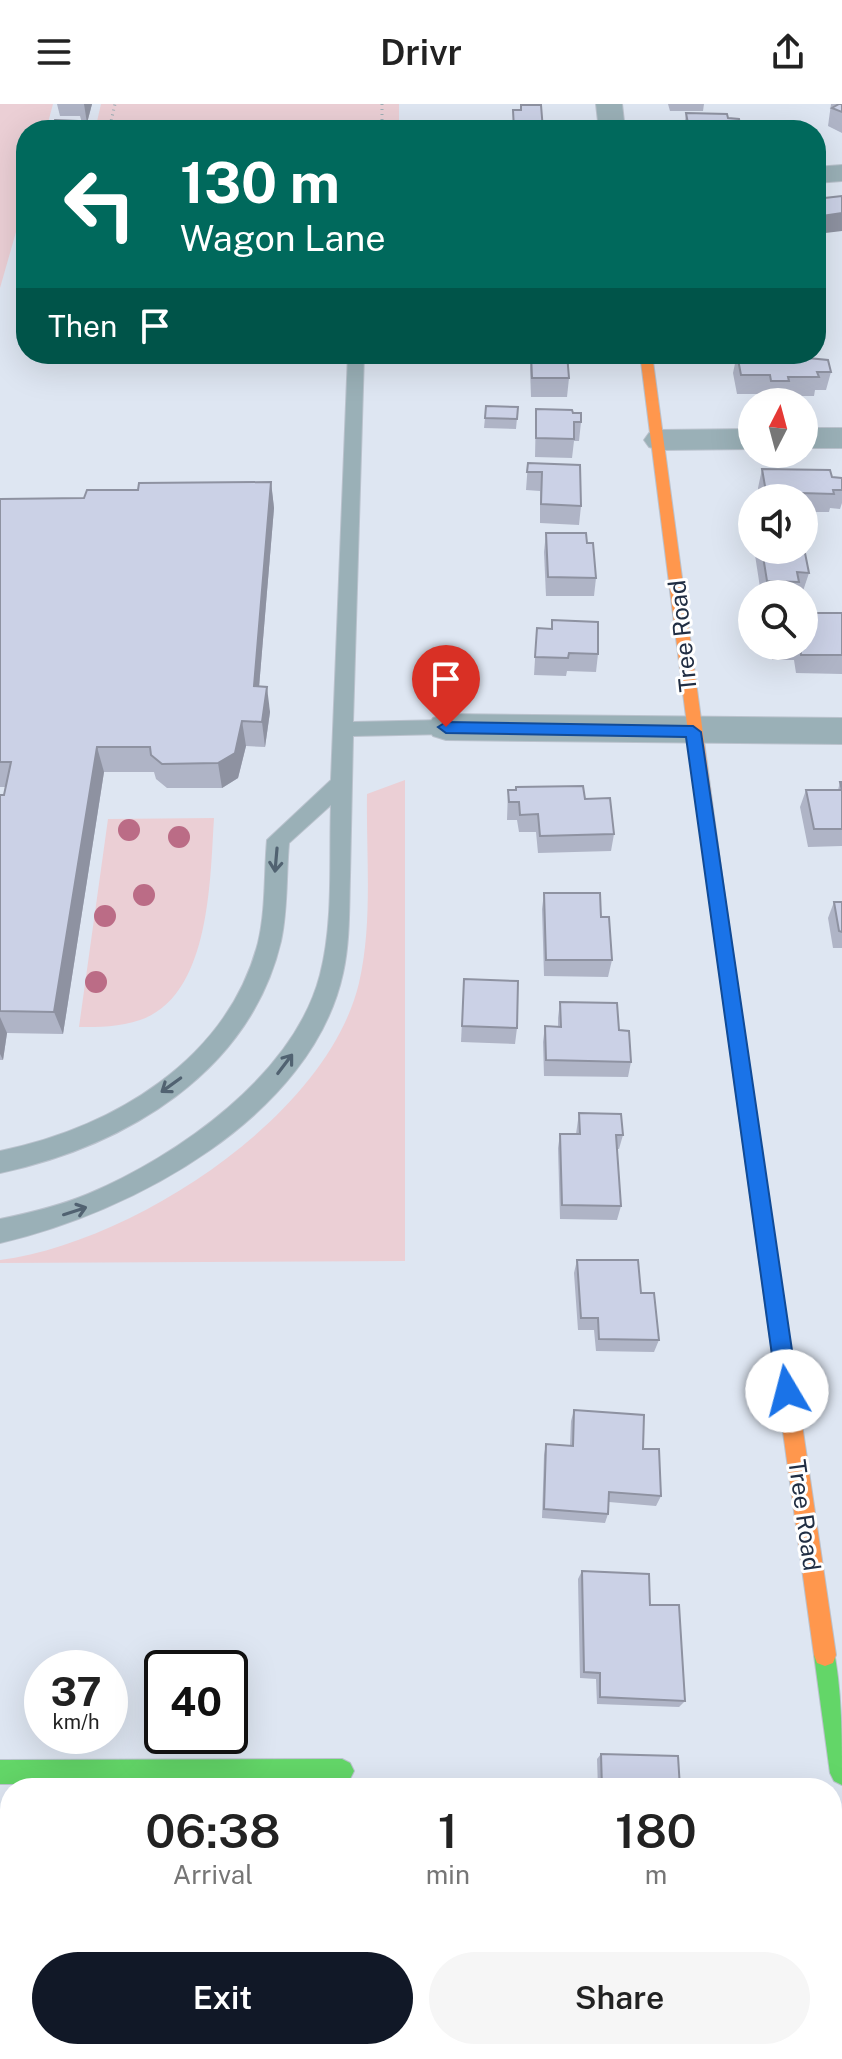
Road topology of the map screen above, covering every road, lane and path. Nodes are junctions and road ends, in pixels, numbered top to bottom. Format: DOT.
graph roads {
  1 [pos="356,364"];
  2 [pos="648,364"];
  3 [pos="818,438"];
  4 [pos="842,438"];
  5 [pos="738,439"];
  6 [pos="660,440"];
  7 [pos="446,727"];
  8 [pos="343,729"];
  9 [pos="842,731"];
  10 [pos="693,732"];
  11 [pos="342,783"];
  12 [pos="0,1162"];
  13 [pos="0,1231"];
  14 [pos="342,1771"];
  15 [pos="842,1773"];
  16 [pos="13,1778"];
  1 -- 8 [label="lane"];
  2 -- 6 [label="street, Tree Road"];
  3 -- 4 [label="street"];
  5 -- 6 [label="street"];
  6 -- 10 [label="street, Tree Road"];
  7 -- 8 [label="lane"];
  7 -- 10 [label="street"];
  8 -- 11 [label="lane"];
  9 -- 10 [label="street"];
  10 -- 15 [label="street, Tree Road"];
  11 -- 12 [label="lane, one-way"];
  13 -- 11 [label="lane, one-way"];
  14 -- 16 [label="street"];
}
